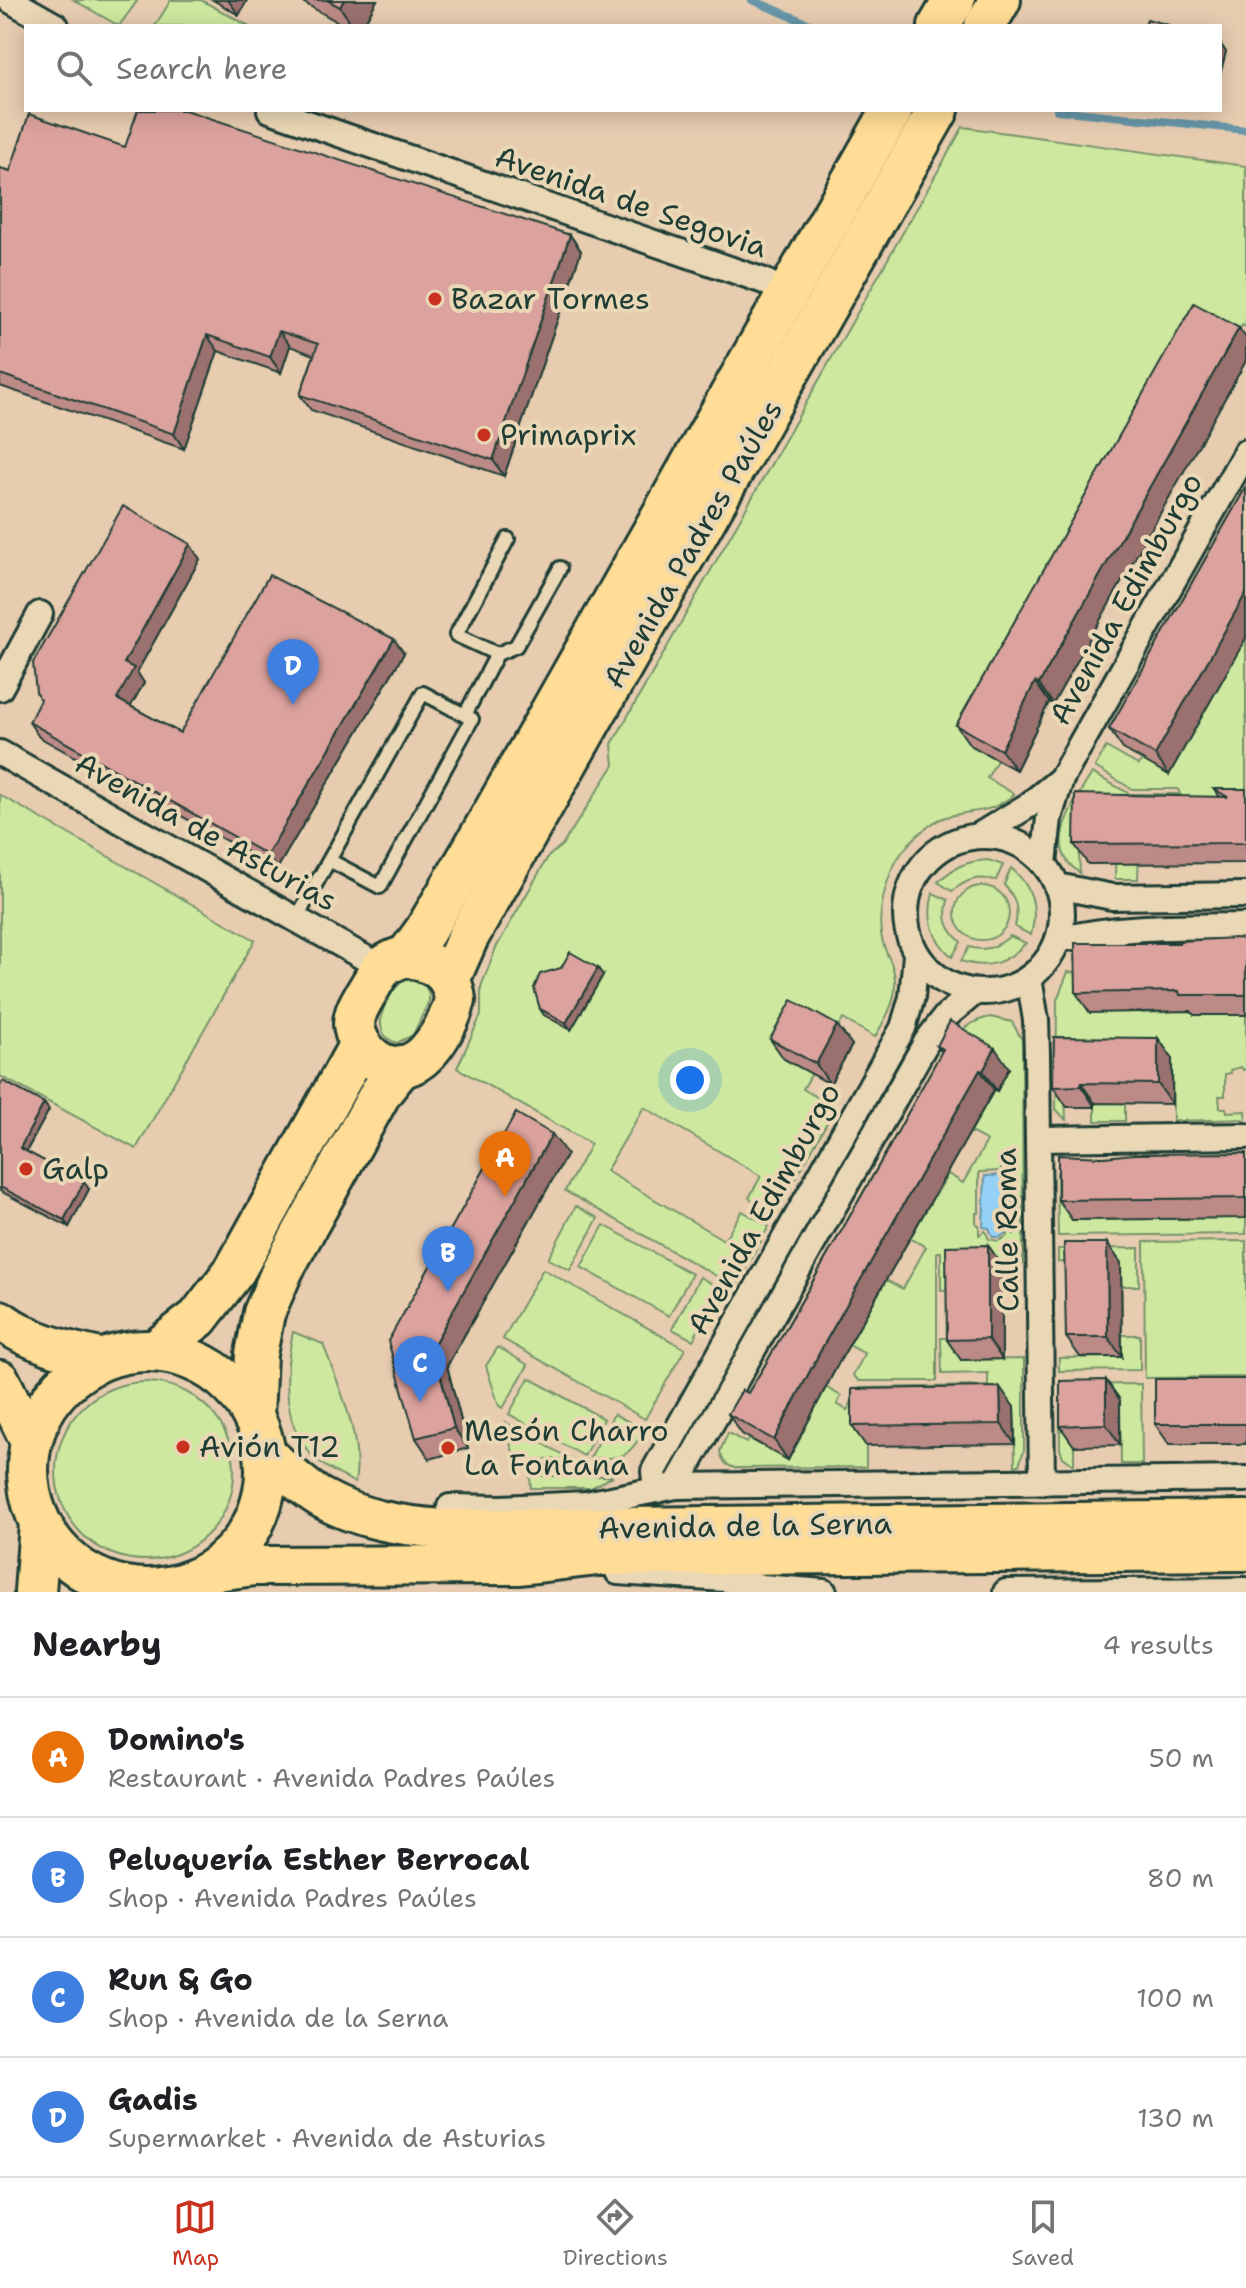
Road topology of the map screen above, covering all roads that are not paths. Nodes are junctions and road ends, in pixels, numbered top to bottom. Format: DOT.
graph roads {
  1 [pos="10,0"];
  2 [pos="954,0"];
  3 [pos="1000,0"];
  4 [pos="52,24"];
  5 [pos="940,24"];
  6 [pos="986,24"];
  7 [pos="276,112"];
  8 [pos="891,112"];
  9 [pos="937,112"];
  10 [pos="788,294"];
  11 [pos="1246,452"];
  12 [pos="508,539"];
  13 [pos="560,568"];
  14 [pos="40,614"];
  15 [pos="497,654"];
  16 [pos="0,688"];
  17 [pos="465,715"];
  18 [pos="0,753"];
  19 [pos="1061,779"];
  20 [pos="980,835"];
  21 [pos="329,860"];
  22 [pos="1044,863"];
  23 [pos="1057,886"];
  24 [pos="1246,895"];
  25 [pos="296,919"];
  26 [pos="1246,926"];
  27 [pos="1058,940"];
  28 [pos="916,955"];
  29 [pos="394,962"];
  30 [pos="450,978"];
  31 [pos="1029,978"];
  32 [pos="975,992"];
  33 [pos="359,1046"];
  34 [pos="402,1066"];
  35 [pos="1246,1136"];
  36 [pos="1039,1139"];
  37 [pos="0,1320"];
  38 [pos="155,1351"];
  39 [pos="104,1359"];
  40 [pos="0,1380"];
  41 [pos="253,1416"];
  42 [pos="31,1443"];
  43 [pos="265,1453"];
  44 [pos="1246,1479"];
  45 [pos="1042,1482"];
  46 [pos="666,1488"];
  47 [pos="450,1507"];
  48 [pos="1246,1520"];
  49 [pos="40,1523"];
  50 [pos="1246,1551"];
  51 [pos="536,1564"];
  52 [pos="209,1572"];
  53 [pos="763,1590"];
  54 [pos="1246,1590"];
  55 [pos="152,1591"];
  56 [pos="35,1592"];
  57 [pos="824,1592"];
  58 [pos="1006,1592"];
  59 [pos="1179,1592"];
  1 -- 4 [label="street"];
  2 -- 5 [label="highway"];
  3 -- 6 [label="highway"];
  7 -- 10 [label="street, Avenida de Segovia"];
  8 -- 10 [label="highway, Avenida Padres Paúles"];
  9 -- 30 [label="highway, Avenida Padres Paúles"];
  10 -- 29 [label="highway, Avenida Padres Paúles"];
  11 -- 19 [label="street, Avenida Edimburgo"];
  12 -- 15 [label="lane"];
  13 -- 15 [label="lane"];
  14 -- 16 [label="street"];
  15 -- 17 [label="lane"];
  17 -- 21 [label="lane"];
  17 -- 21 [label="lane"];
  18 -- 25 [label="street, Avenida de Asturias"];
  19 -- 20 [label="street, Avenida Edimburgo"];
  19 -- 22 [label="street, Avenida Edimburgo"];
  20 -- 22 [label="street"];
  20 -- 28 [label="street"];
  21 -- 25 [label="lane"];
  22 -- 23 [label="street"];
  23 -- 24 [label="street"];
  23 -- 27 [label="street"];
  25 -- 29 [label="street, Avenida de Asturias"];
  26 -- 27 [label="street"];
  27 -- 31 [label="street"];
  28 -- 32 [label="street"];
  28 -- 46 [label="street, Avenida Edimburgo"];
  29 -- 30 [label="highway"];
  29 -- 33 [label="highway"];
  30 -- 34 [label="highway"];
  31 -- 32 [label="street"];
  31 -- 36 [label="street, Calle Roma"];
  32 -- 46 [label="street, Avenida Edimburgo"];
  33 -- 34 [label="highway"];
  33 -- 38 [label="highway"];
  34 -- 41 [label="highway"];
  35 -- 36 [label="street"];
  36 -- 45 [label="street, Calle Roma"];
  37 -- 39 [label="main road"];
  38 -- 39 [label="highway"];
  38 -- 41 [label="highway"];
  39 -- 42 [label="highway"];
  40 -- 42 [label="main road"];
  41 -- 43 [label="highway"];
  42 -- 49 [label="highway"];
  43 -- 48 [label="main road, Avenida de la Serna"];
  43 -- 52 [label="highway"];
  44 -- 45 [label="street, Avenida de la Serna"];
  45 -- 46 [label="street, Avenida de la Serna"];
  46 -- 47 [label="street, Avenida de la Serna"];
  49 -- 55 [label="highway"];
  49 -- 56 [label="highway"];
  50 -- 51 [label="main road, Avenida de la Serna"];
  51 -- 52 [label="main road, Avenida de la Serna"];
  51 -- 53 [label="street, Avenida de la Serna"];
  52 -- 55 [label="highway"];
  53 -- 57 [label="street, Avenida de la Serna"];
  54 -- 59 [label="street"];
  58 -- 59 [label="street"];
}
